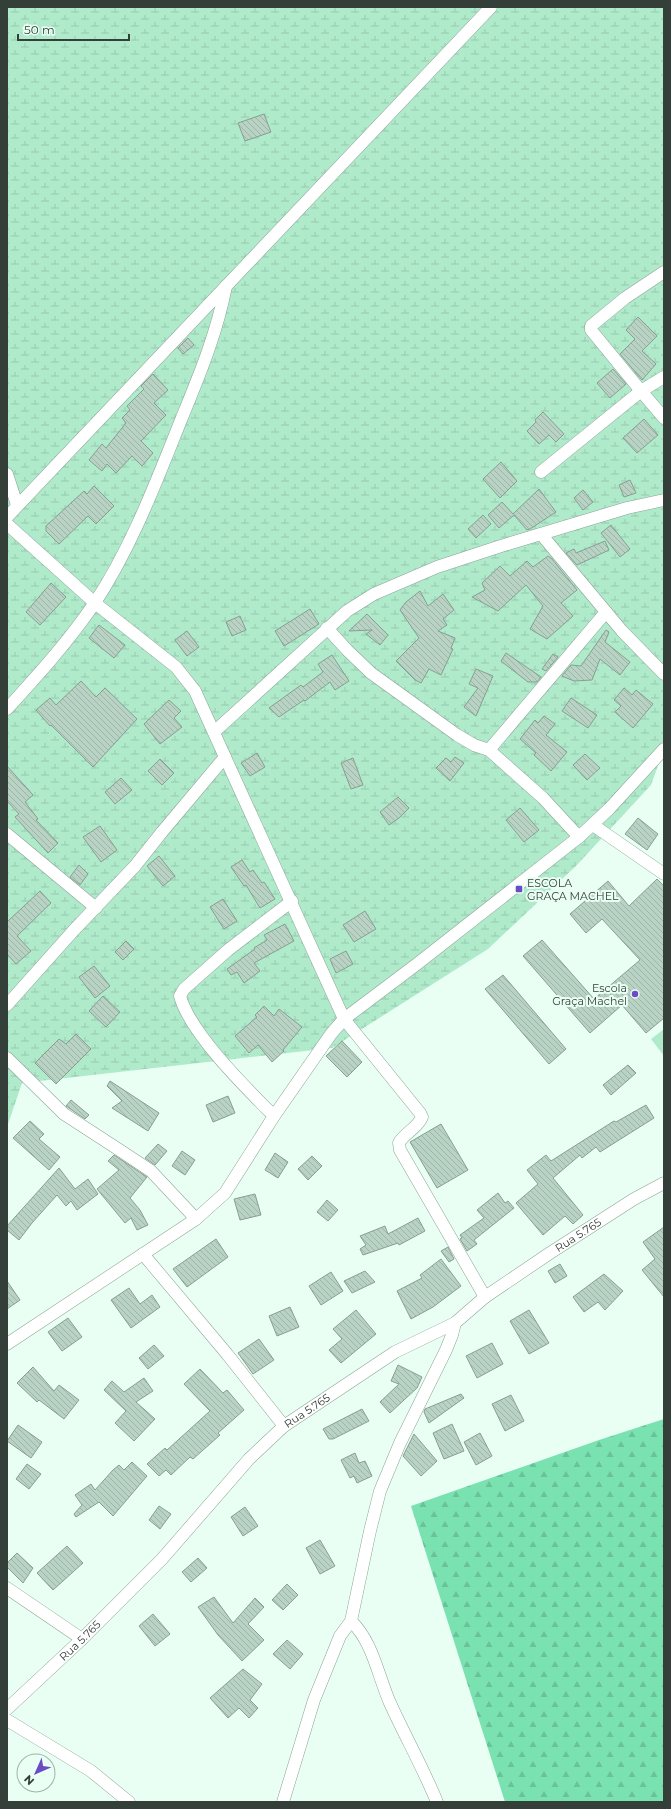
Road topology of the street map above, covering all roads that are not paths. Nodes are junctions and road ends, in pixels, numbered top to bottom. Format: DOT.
graph roads {
  1 [pos="491,7"];
  2 [pos="664,272"];
  3 [pos="226,286"];
  4 [pos="664,377"];
  5 [pos="641,391"];
  6 [pos="664,418"];
  7 [pos="541,472"];
  8 [pos="7,474"];
  9 [pos="664,500"];
  10 [pos="17,505"];
  11 [pos="7,517"];
  12 [pos="7,524"];
  13 [pos="541,534"];
  14 [pos="94,603"];
  15 [pos="606,612"];
  16 [pos="327,628"];
  17 [pos="664,674"];
  18 [pos="7,709"];
  19 [pos="214,732"];
  20 [pos="489,750"];
  21 [pos="664,750"];
  22 [pos="225,757"];
  23 [pos="593,825"];
  24 [pos="7,834"];
  25 [pos="579,837"];
  26 [pos="664,874"];
  27 [pos="292,901"];
  28 [pos="96,908"];
  29 [pos="7,1005"];
  30 [pos="344,1018"];
  31 [pos="7,1058"];
  32 [pos="274,1116"];
  33 [pos="664,1183"];
  34 [pos="196,1219"];
  35 [pos="143,1254"];
  36 [pos="485,1297"];
  37 [pos="455,1322"];
  38 [pos="7,1344"];
  39 [pos="284,1426"];
  40 [pos="7,1588"];
  41 [pos="351,1621"];
  42 [pos="82,1639"];
  43 [pos="7,1709"];
  44 [pos="7,1720"];
  45 [pos="130,1802"];
  46 [pos="284,1802"];
  47 [pos="437,1802"];
  1 -- 3 [label="street"];
  2 -- 5 [label="street"];
  3 -- 10 [label="street"];
  3 -- 14 [label="street"];
  4 -- 5 [label="street"];
  5 -- 6 [label="street"];
  5 -- 7 [label="street"];
  8 -- 10 [label="street"];
  9 -- 13 [label="street"];
  10 -- 11 [label="street"];
  12 -- 14 [label="street"];
  13 -- 15 [label="street"];
  13 -- 16 [label="street"];
  14 -- 18 [label="street"];
  14 -- 19 [label="street"];
  15 -- 17 [label="street"];
  15 -- 20 [label="street"];
  16 -- 19 [label="street"];
  16 -- 20 [label="street"];
  19 -- 22 [label="street"];
  20 -- 25 [label="street"];
  21 -- 23 [label="street"];
  22 -- 27 [label="street"];
  22 -- 28 [label="street"];
  23 -- 25 [label="street"];
  23 -- 26 [label="street"];
  24 -- 28 [label="street"];
  25 -- 30 [label="street"];
  27 -- 30 [label="street"];
  27 -- 32 [label="street"];
  28 -- 29 [label="street"];
  30 -- 32 [label="street"];
  30 -- 36 [label="street"];
  31 -- 34 [label="street"];
  32 -- 34 [label="street"];
  33 -- 36 [label="street, Rua 5.765"];
  34 -- 35 [label="street"];
  35 -- 38 [label="street"];
  35 -- 39 [label="street"];
  36 -- 37 [label="street, Rua 5.765"];
  37 -- 39 [label="street, Rua 5.765"];
  37 -- 41 [label="street"];
  39 -- 42 [label="street, Rua 5.765"];
  40 -- 42 [label="street"];
  41 -- 46 [label="street"];
  41 -- 47 [label="street"];
  42 -- 43 [label="street, Rua 5.765"];
  44 -- 45 [label="street"];
}
